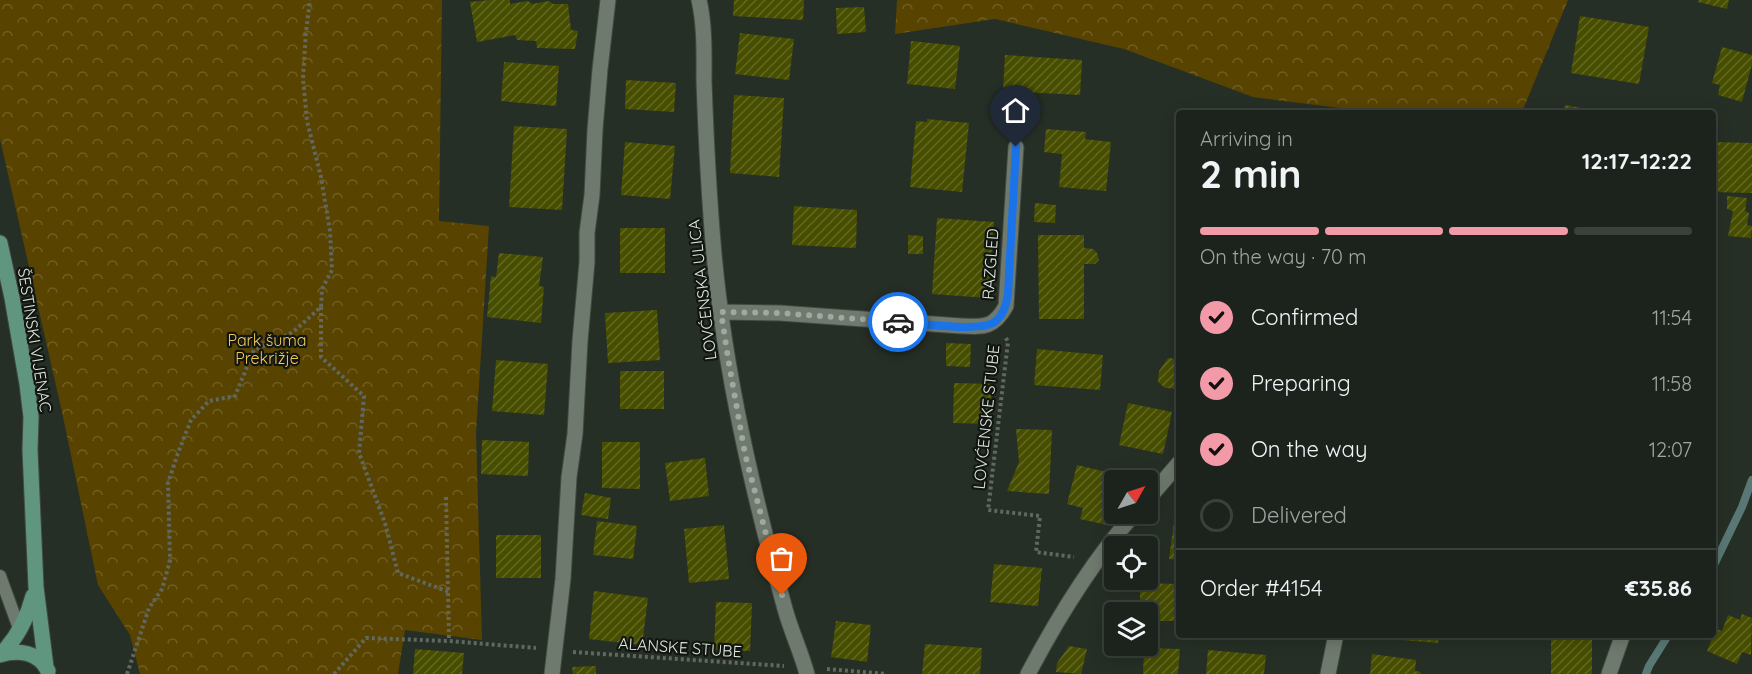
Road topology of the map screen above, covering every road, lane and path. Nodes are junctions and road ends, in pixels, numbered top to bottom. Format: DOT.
graph roads {
  1 [pos="310,0"];
  2 [pos="608,0"];
  3 [pos="699,0"];
  4 [pos="1016,147"];
  5 [pos="0,243"];
  6 [pos="321,308"];
  7 [pos="721,312"];
  8 [pos="995,322"];
  9 [pos="1176,466"];
  10 [pos="1158,487"];
  11 [pos="446,497"];
  12 [pos="1127,524"];
  13 [pos="1098,561"];
  14 [pos="0,576"];
  15 [pos="36,587"];
  16 [pos="449,592"];
  17 [pos="20,631"];
  18 [pos="1335,638"];
  19 [pos="1622,638"];
  20 [pos="449,641"];
  21 [pos="545,649"];
  22 [pos="565,651"];
  23 [pos="0,654"];
  24 [pos="827,669"];
  25 [pos="48,670"];
  26 [pos="800,670"];
  27 [pos="127,674"];
  28 [pos="334,674"];
  29 [pos="552,674"];
  30 [pos="886,674"];
  31 [pos="1028,674"];
  32 [pos="1328,674"];
  33 [pos="1609,674"];
  1 -- 6 [label="path"];
  2 -- 29 [label="street"];
  3 -- 7 [label="street, LOVĆENSKA ULICA"];
  4 -- 8 [label="street, RAZGLED"];
  5 -- 15 [label="main road, ŠESTINSKI VIJENAC"];
  6 -- 16 [label="path"];
  6 -- 27 [label="path"];
  7 -- 8 [label="street, RAZGLED"];
  7 -- 26 [label="street, LOVĆENSKA ULICA"];
  8 -- 13 [label="path, LOVĆENSKE STUBE"];
  9 -- 10 [label="street"];
  11 -- 16 [label="path"];
  12 -- 13 [label="street"];
  13 -- 31 [label="street"];
  14 -- 17 [label="lane"];
  15 -- 17 [label="main road, ŠESTINSKI VIJENAC"];
  15 -- 25 [label="main road, ŠESTINSKI VIJENAC"];
  16 -- 20 [label="path"];
  17 -- 23 [label="main road, ŠESTINSKI VIJENAC"];
  18 -- 32 [label="street"];
  19 -- 33 [label="street"];
  20 -- 21 [label="path"];
  20 -- 28 [label="path"];
  22 -- 26 [label="path, ALANSKE STUBE"];
  23 -- 25 [label="main road"];
  24 -- 30 [label="path"];
}
